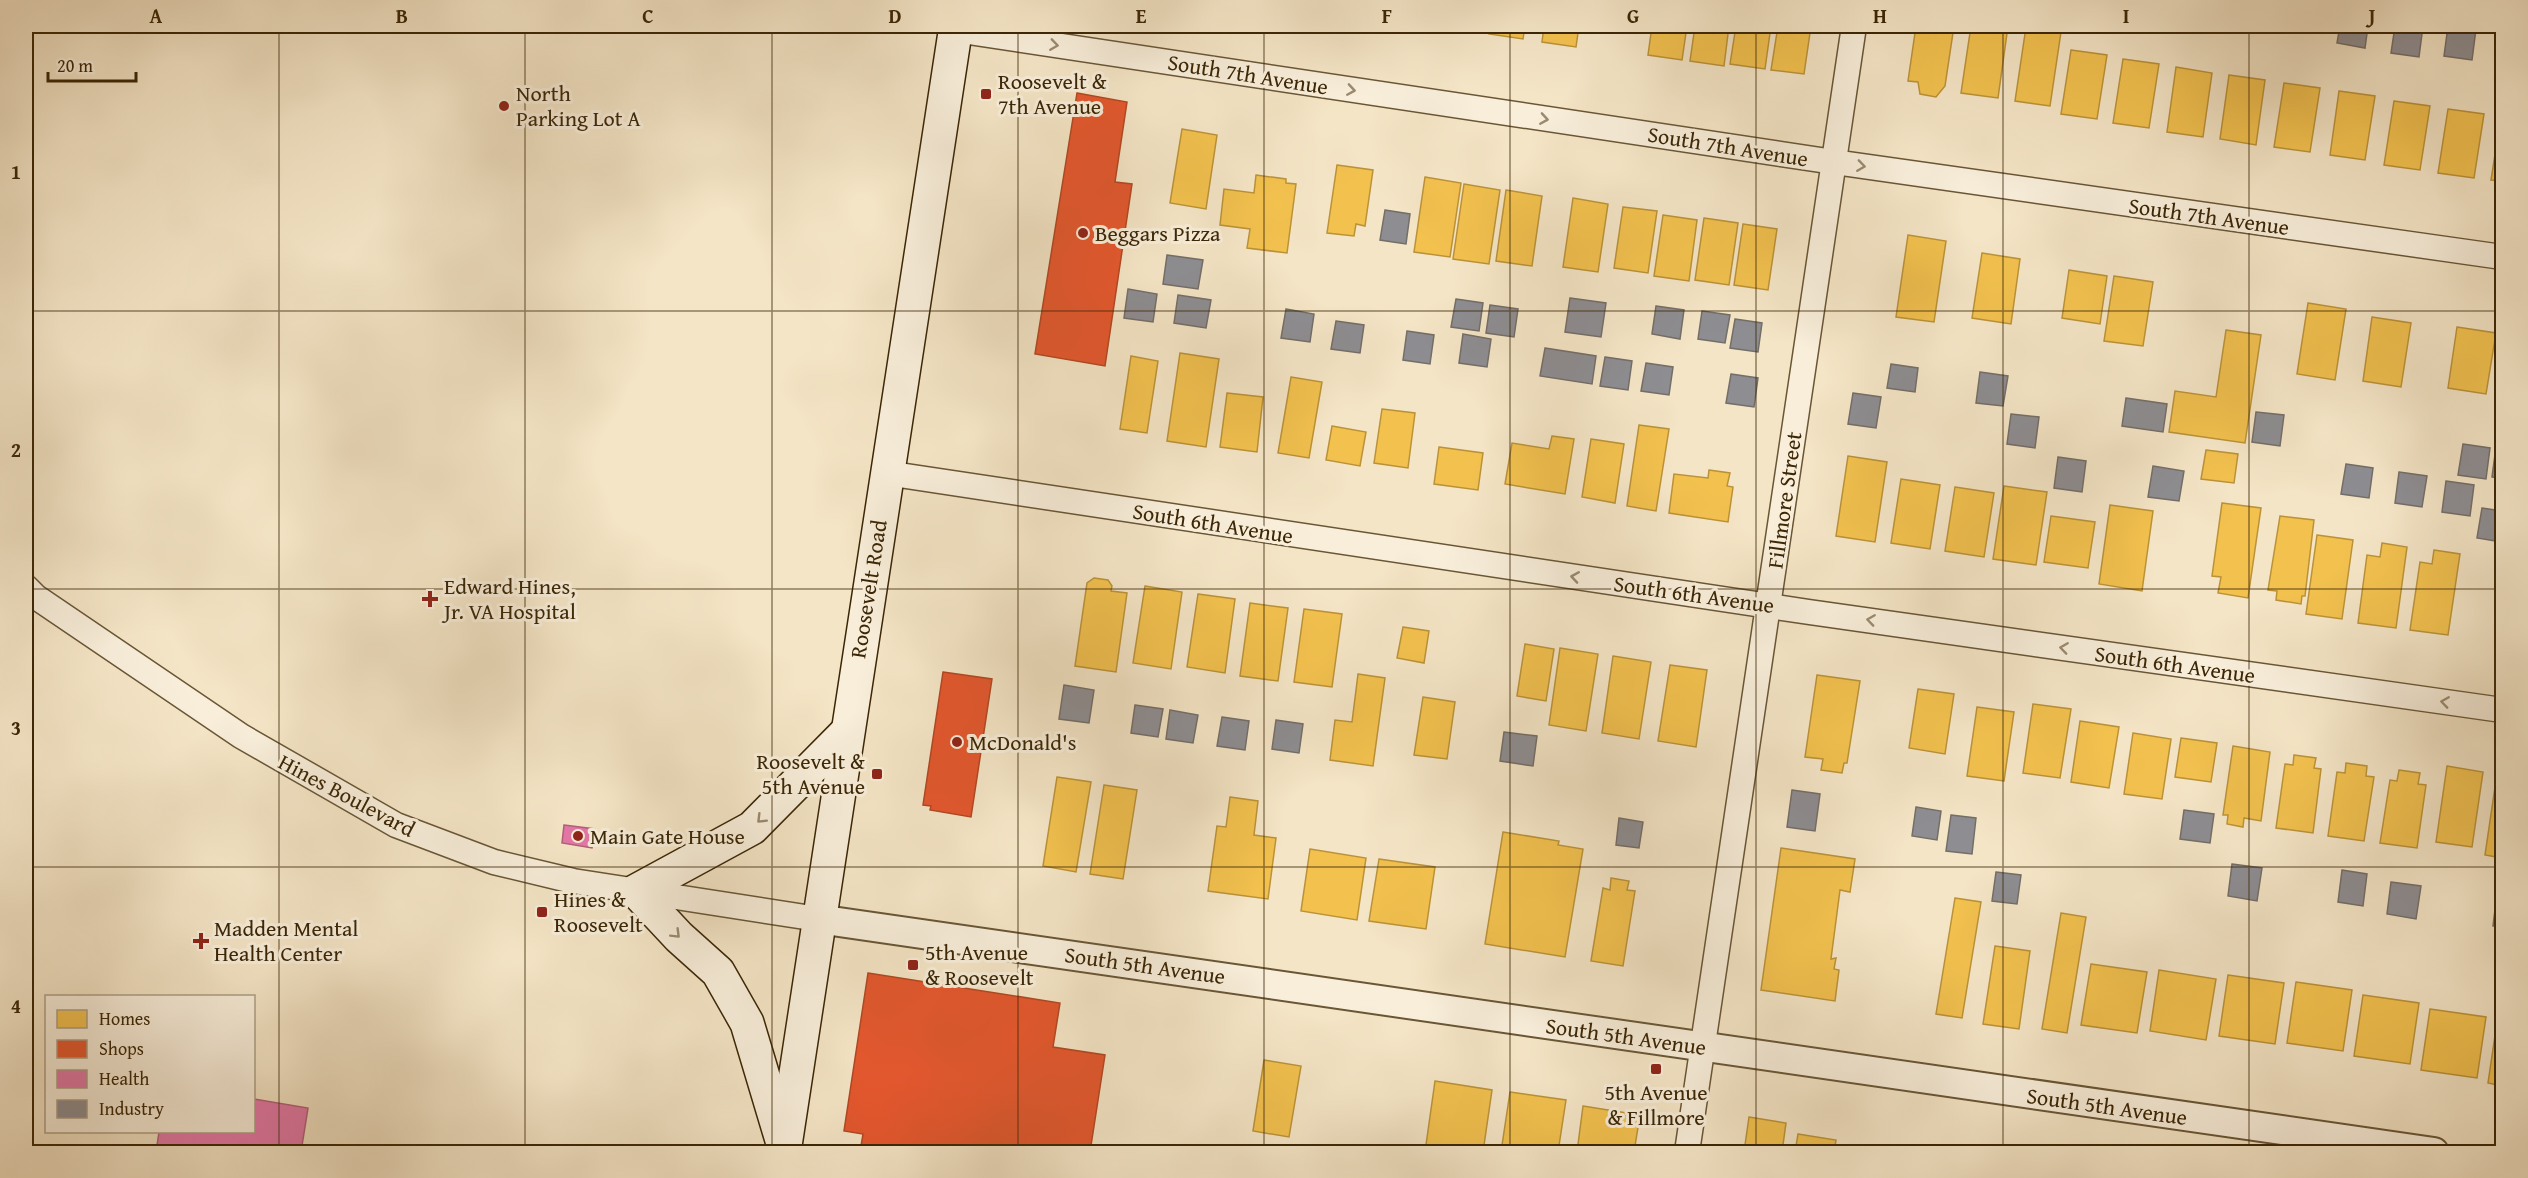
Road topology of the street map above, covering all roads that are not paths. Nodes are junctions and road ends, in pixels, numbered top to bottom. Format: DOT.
graph roads {
  1 [pos="1854,26"];
  2 [pos="955,28"];
  3 [pos="1834,162"];
  4 [pos="2502,257"];
  5 [pos="886,473"];
  6 [pos="26,587"];
  7 [pos="1768,606"];
  8 [pos="2502,710"];
  9 [pos="846,733"];
  10 [pos="636,891"];
  11 [pos="819,919"];
  12 [pos="1702,1047"];
  13 [pos="784,1151"];
  14 [pos="1687,1152"];
  15 [pos="2434,1152"];
  1 -- 3 [label="street, Fillmore Street"];
  2 -- 3 [label="street, South 7th Avenue, one-way"];
  2 -- 5 [label="main road, Roosevelt Road"];
  3 -- 4 [label="street, South 7th Avenue, one-way"];
  3 -- 7 [label="street, Fillmore Street"];
  7 -- 5 [label="street, South 6th Avenue, one-way"];
  5 -- 9 [label="main road, Roosevelt Road"];
  6 -- 10 [label="street, Hines Boulevard"];
  8 -- 7 [label="street, South 6th Avenue, one-way"];
  7 -- 12 [label="street, Fillmore Street"];
  9 -- 10 [label="main road, one-way"];
  9 -- 11 [label="main road, Roosevelt Road"];
  10 -- 11 [label="street, Hines Boulevard"];
  10 -- 13 [label="main road, one-way"];
  11 -- 12 [label="street, South 5th Avenue"];
  11 -- 13 [label="main road, Roosevelt Road"];
  12 -- 14 [label="street, Fillmore Street"];
  12 -- 15 [label="street, South 5th Avenue"];
}
